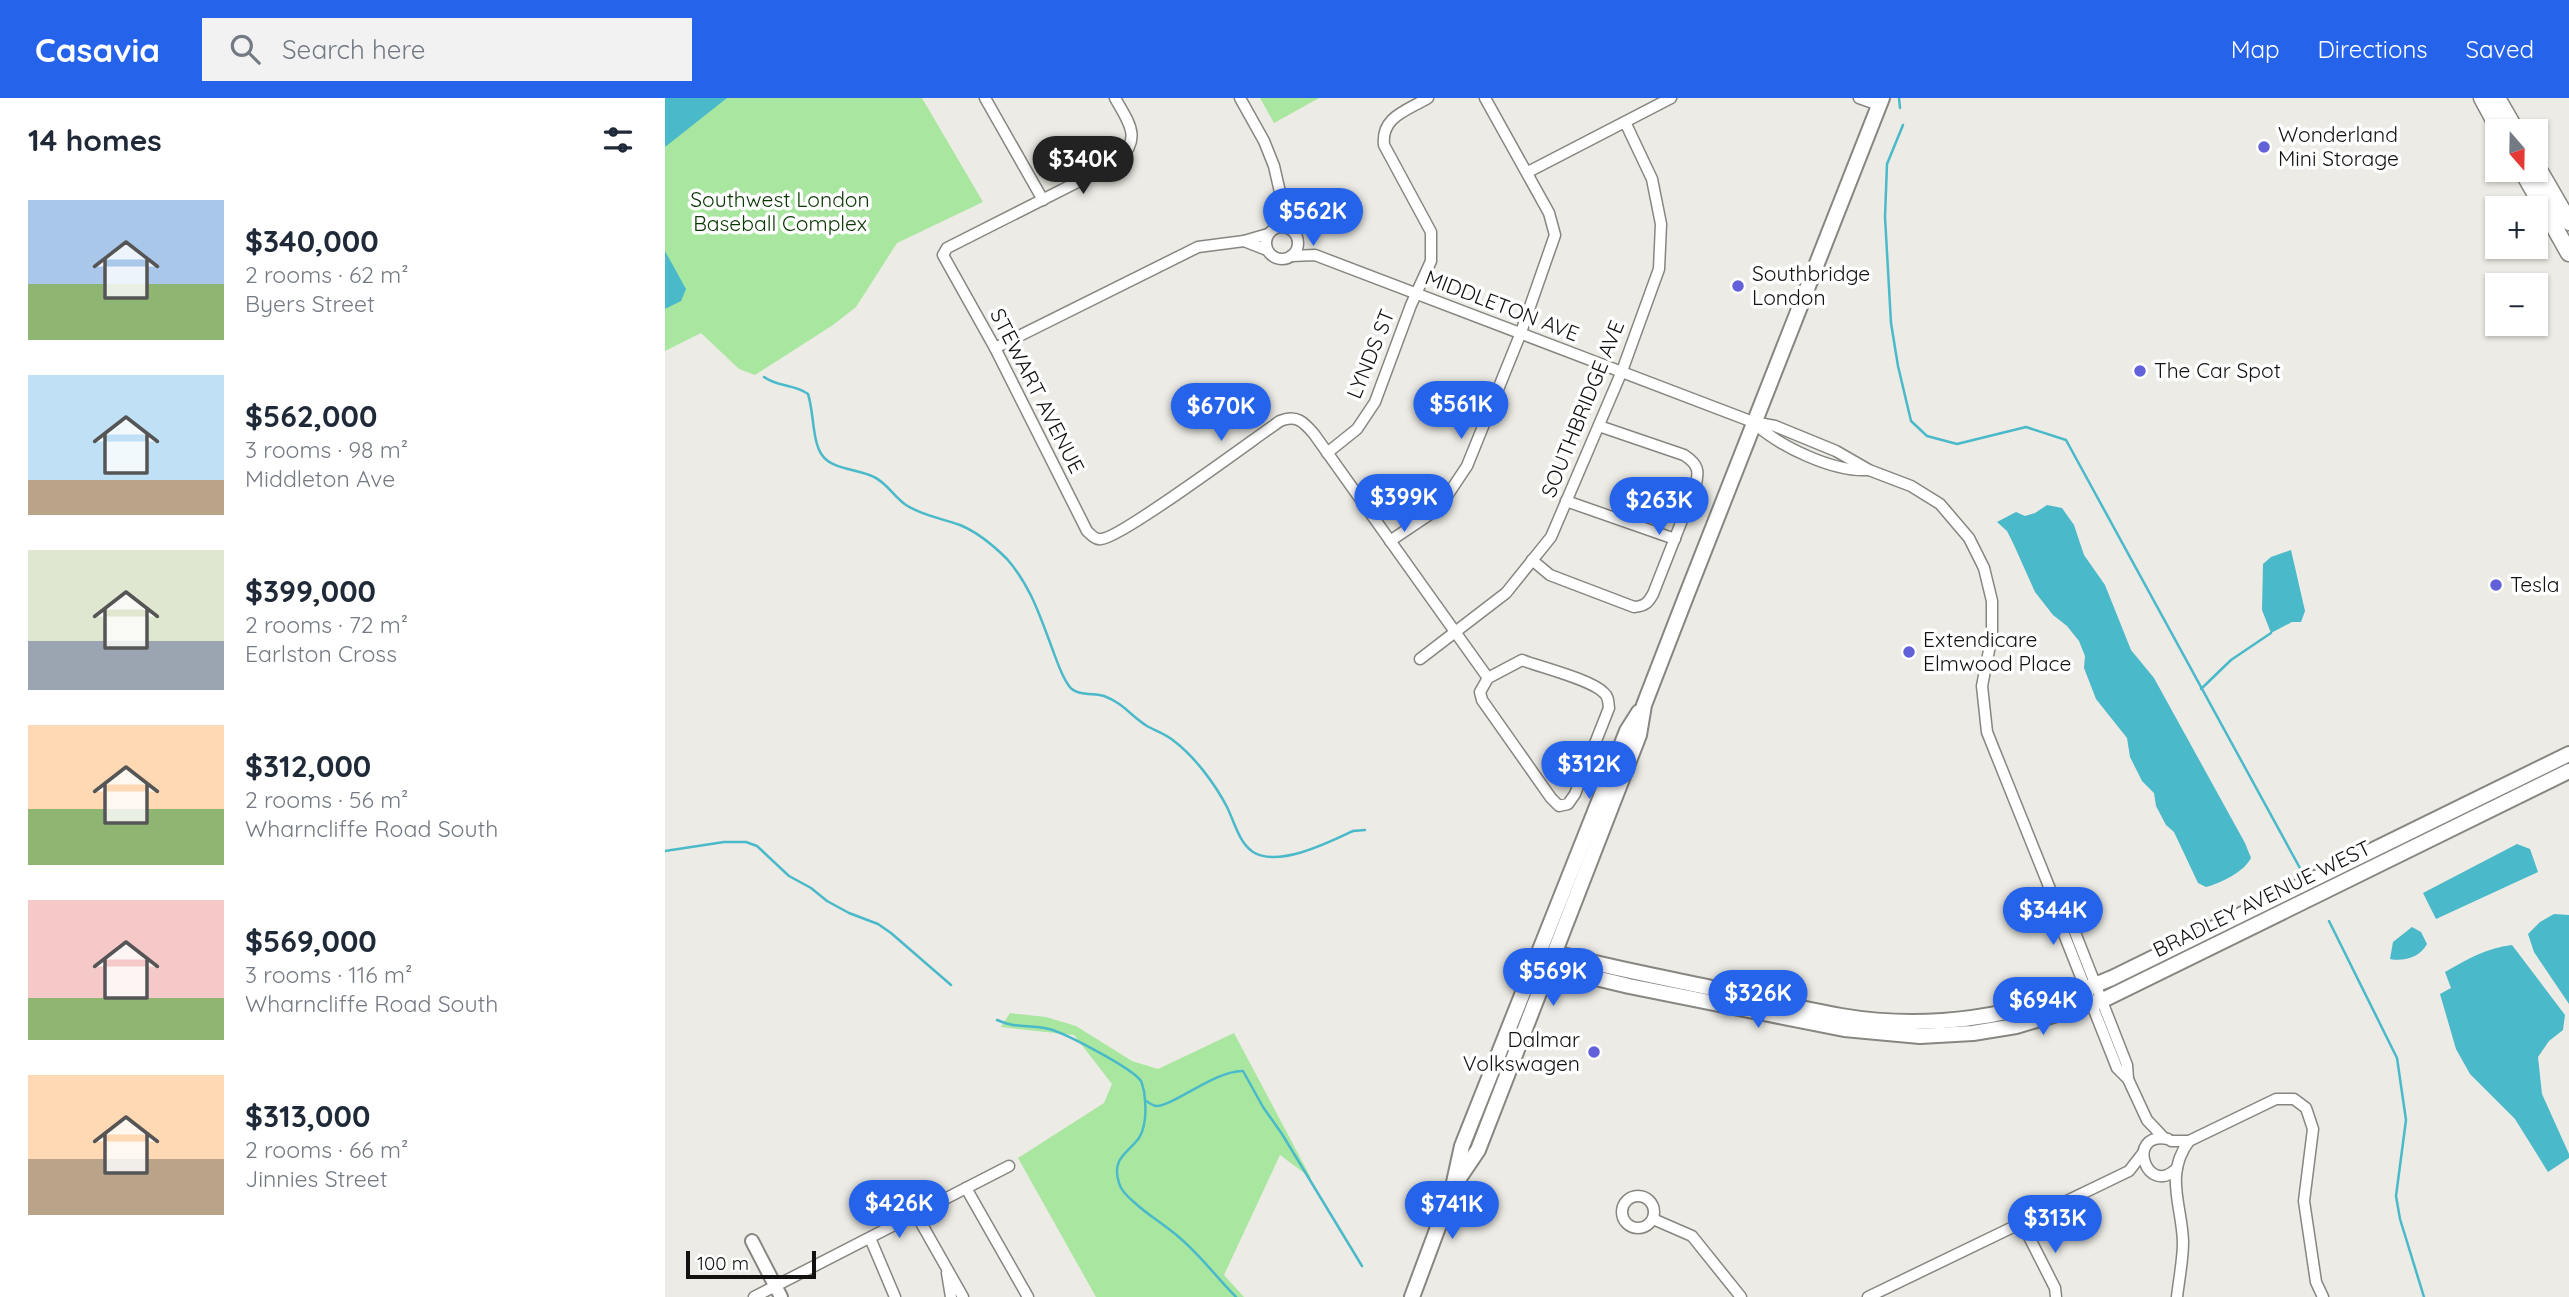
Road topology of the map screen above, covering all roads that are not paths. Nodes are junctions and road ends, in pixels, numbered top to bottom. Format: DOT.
graph roads {
  1 [pos="985,98"];
  2 [pos="1115,98"];
  3 [pos="1240,98"];
  4 [pos="1428,98"];
  5 [pos="1485,98"];
  6 [pos="1671,98"];
  7 [pos="1859,98"];
  8 [pos="2482,98"];
  9 [pos="2497,98"];
  10 [pos="1881,102"];
  11 [pos="2493,119"];
  12 [pos="2509,119"];
  13 [pos="1625,122"];
  14 [pos="1528,173"];
  15 [pos="2529,182"];
  16 [pos="2546,182"];
  17 [pos="1042,200"];
  18 [pos="1286,211"];
  19 [pos="2569,222"];
  20 [pos="1271,231"];
  21 [pos="1296,234"];
  22 [pos="1244,241"];
  23 [pos="1267,250"];
  24 [pos="2569,253"];
  25 [pos="1315,255"];
  26 [pos="1291,256"];
  27 [pos="1415,295"];
  28 [pos="1520,335"];
  29 [pos="995,348"];
  30 [pos="1622,371"];
  31 [pos="1753,422"];
  32 [pos="1599,426"];
  33 [pos="1327,453"];
  34 [pos="1566,501"];
  35 [pos="1675,539"];
  36 [pos="1391,541"];
  37 [pos="1532,560"];
  38 [pos="1455,634"];
  39 [pos="1420,659"];
  40 [pos="1488,678"];
  41 [pos="1644,705"];
  42 [pos="2569,754"];
  43 [pos="2569,771"];
  44 [pos="1552,960"];
  45 [pos="2090,987"];
  46 [pos="2097,1003"];
  47 [pos="2147,1120"];
  48 [pos="2167,1140"];
  49 [pos="2189,1141"];
  50 [pos="2145,1150"];
  51 [pos="2179,1163"];
  52 [pos="1009,1166"];
  53 [pos="2129,1171"];
  54 [pos="2155,1174"];
  55 [pos="1454,1187"];
  56 [pos="966,1188"];
  57 [pos="2175,1191"];
  58 [pos="915,1214"];
  59 [pos="1653,1219"];
  60 [pos="2022,1223"];
  61 [pos="870,1238"];
  62 [pos="752,1241"];
  63 [pos="945,1265"];
  64 [pos="778,1291"];
  65 [pos="754,1297"];
  66 [pos="895,1297"];
  67 [pos="951,1297"];
  68 [pos="963,1297"];
  69 [pos="1028,1297"];
  70 [pos="1412,1297"];
  71 [pos="1741,1297"];
  72 [pos="1868,1297"];
  73 [pos="2056,1297"];
  74 [pos="2177,1297"];
  75 [pos="2323,1297"];
  1 -- 17 [label="street"];
  2 -- 17 [label="street"];
  3 -- 18 [label="street"];
  4 -- 27 [label="street, LYNDS ST"];
  5 -- 14 [label="street"];
  6 -- 13 [label="street"];
  7 -- 10 [label="street"];
  8 -- 11 [label="main road"];
  9 -- 12 [label="main road"];
  10 -- 31 [label="main road"];
  13 -- 14 [label="street"];
  13 -- 30 [label="street, SOUTHBRIDGE AVE"];
  14 -- 28 [label="street"];
  15 -- 24 [label="main road"];
  16 -- 19 [label="main road"];
  17 -- 29 [label="street, STEWART AVENUE"];
  18 -- 20 [label="street"];
  18 -- 21 [label="street"];
  20 -- 21 [label="street"];
  20 -- 22 [label="street"];
  20 -- 23 [label="street"];
  21 -- 25 [label="street"];
  21 -- 26 [label="street"];
  22 -- 23 [label="street"];
  22 -- 29 [label="street"];
  23 -- 26 [label="street"];
  25 -- 26 [label="street"];
  25 -- 27 [label="street, MIDDLETON AVE"];
  27 -- 28 [label="street, MIDDLETON AVE"];
  27 -- 33 [label="street, LYNDS ST"];
  28 -- 30 [label="street, MIDDLETON AVE"];
  28 -- 36 [label="street"];
  29 -- 33 [label="street, STEWART AVENUE"];
  30 -- 31 [label="street, MIDDLETON AVE"];
  30 -- 32 [label="street, SOUTHBRIDGE AVE"];
  31 -- 41 [label="main road"];
  31 -- 45 [label="street, MIDDLETON AVE"];
  32 -- 34 [label="street, SOUTHBRIDGE AVE"];
  32 -- 35 [label="street"];
  33 -- 36 [label="street"];
  34 -- 35 [label="street"];
  34 -- 37 [label="street, SOUTHBRIDGE AVE"];
  35 -- 37 [label="street"];
  36 -- 38 [label="street"];
  37 -- 38 [label="street, SOUTHBRIDGE AVE"];
  38 -- 39 [label="street, SOUTHBRIDGE AVE"];
  38 -- 40 [label="street"];
  40 -- 40 [label="street"];
  41 -- 44 [label="main road"];
  41 -- 55 [label="main road"];
  42 -- 45 [label="main road, BRADLEY AVENUE WEST"];
  43 -- 46 [label="main road, BRADLEY AVENUE WEST"];
  44 -- 45 [label="main road, BRADLEY AVENUE WEST"];
  44 -- 46 [label="main road, BRADLEY AVENUE WEST"];
  44 -- 55 [label="main road"];
  45 -- 46 [label="street, MIDDLETON AVE"];
  46 -- 47 [label="street, MIDDLETON AVE"];
  47 -- 48 [label="street"];
  47 -- 50 [label="street"];
  48 -- 49 [label="street"];
  48 -- 50 [label="street"];
  48 -- 51 [label="street"];
  49 -- 51 [label="street"];
  49 -- 75 [label="street"];
  50 -- 53 [label="street"];
  50 -- 54 [label="street"];
  51 -- 54 [label="street"];
  51 -- 57 [label="street"];
  52 -- 56 [label="street"];
  53 -- 54 [label="street"];
  53 -- 60 [label="street"];
  54 -- 57 [label="street"];
  55 -- 70 [label="main road"];
  56 -- 58 [label="street"];
  56 -- 69 [label="street"];
  57 -- 74 [label="street"];
  58 -- 61 [label="street"];
  58 -- 63 [label="street"];
  59 -- 71 [label="street"];
  60 -- 72 [label="street"];
  60 -- 73 [label="street"];
  61 -- 64 [label="street"];
  61 -- 66 [label="street"];
  62 -- 64 [label="street"];
  63 -- 67 [label="street"];
  63 -- 68 [label="street"];
  64 -- 65 [label="street"];
}
